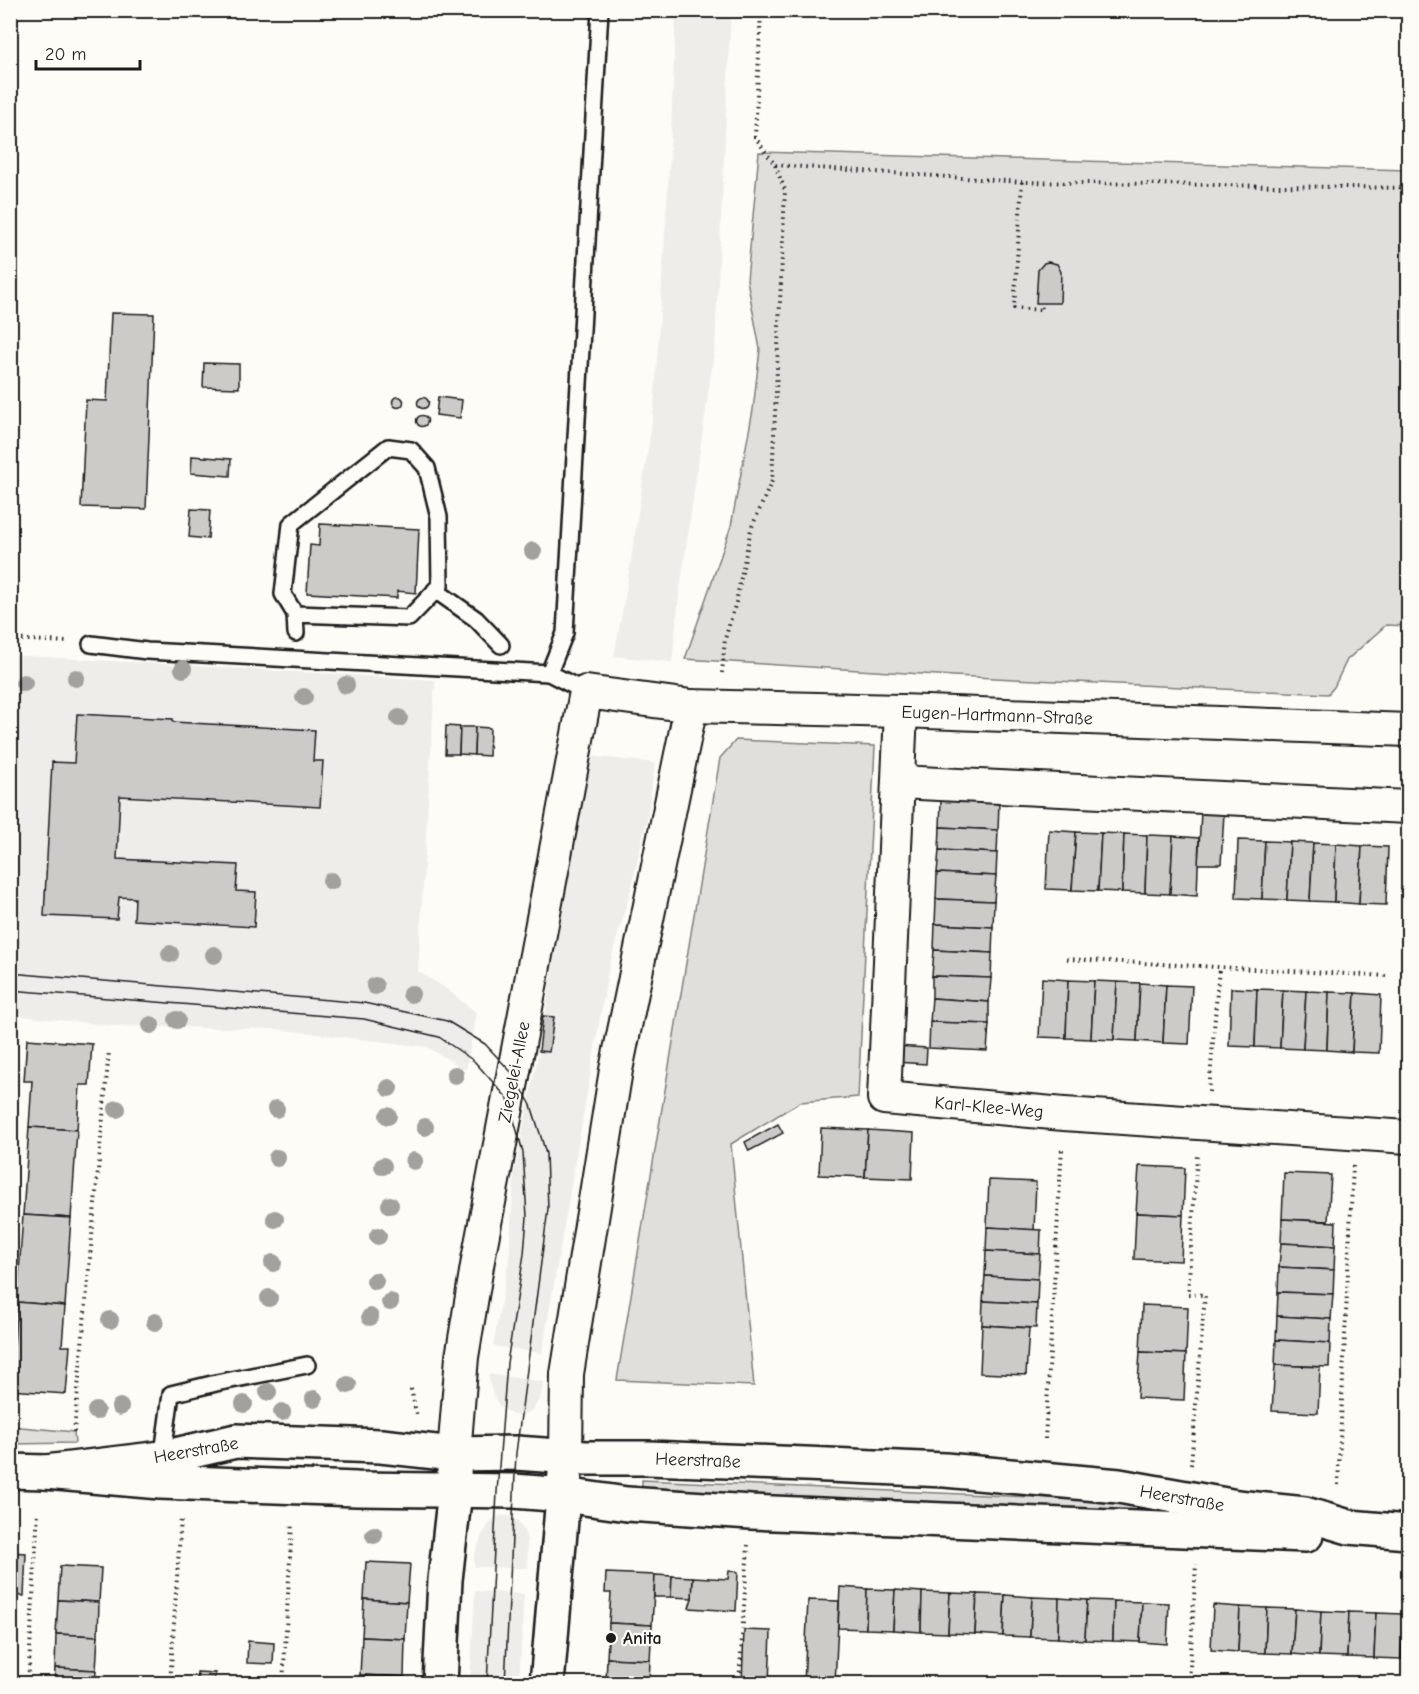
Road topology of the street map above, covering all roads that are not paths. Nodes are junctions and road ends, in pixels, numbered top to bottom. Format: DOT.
graph roads {
  1 [pos="600,10"];
  2 [pos="435,591"];
  3 [pos="295,614"];
  4 [pos="296,633"];
  5 [pos="90,644"];
  6 [pos="501,645"];
  7 [pos="549,673"];
  8 [pos="586,692"];
  9 [pos="705,706"];
  10 [pos="901,711"];
  11 [pos="1408,730"];
  12 [pos="899,782"];
  13 [pos="1408,807"];
  14 [pos="1408,1137"];
  15 [pos="307,1365"];
  16 [pos="454,1454"];
  17 [pos="566,1456"];
  18 [pos="161,1470"];
  19 [pos="10,1471"];
  20 [pos="455,1491"];
  21 [pos="564,1495"];
  22 [pos="1349,1527"];
  23 [pos="1408,1532"];
  24 [pos="440,1683"];
  25 [pos="547,1683"];
  1 -- 7 [label="lane"];
  2 -- 3 [label="lane"];
  2 -- 3 [label="lane"];
  2 -- 6 [label="lane"];
  3 -- 4 [label="lane"];
  5 -- 7 [label="lane"];
  7 -- 8 [label="lane"];
  8 -- 9 [label="street, Eugen-Hartmann-Straße"];
  8 -- 16 [label="street, Ziegelei-Allee"];
  9 -- 10 [label="street, Eugen-Hartmann-Straße"];
  9 -- 17 [label="street"];
  10 -- 11 [label="street, Eugen-Hartmann-Straße"];
  10 -- 12 [label="street, Karl-Klee-Weg"];
  12 -- 13 [label="street"];
  12 -- 14 [label="street, Karl-Klee-Weg"];
  15 -- 18 [label="lane"];
  16 -- 17 [label="main road, Heerstraße"];
  16 -- 18 [label="main road, Heerstraße"];
  16 -- 20 [label="main road"];
  17 -- 21 [label="main road"];
  17 -- 22 [label="main road, Heerstraße"];
  18 -- 19 [label="main road, Heerstraße"];
  18 -- 20 [label="main road, Heerstraße"];
  20 -- 21 [label="main road, Heerstraße"];
  20 -- 24 [label="main road"];
  21 -- 22 [label="main road, Heerstraße"];
  21 -- 25 [label="main road"];
  22 -- 23 [label="main road, Heerstraße"];
}
